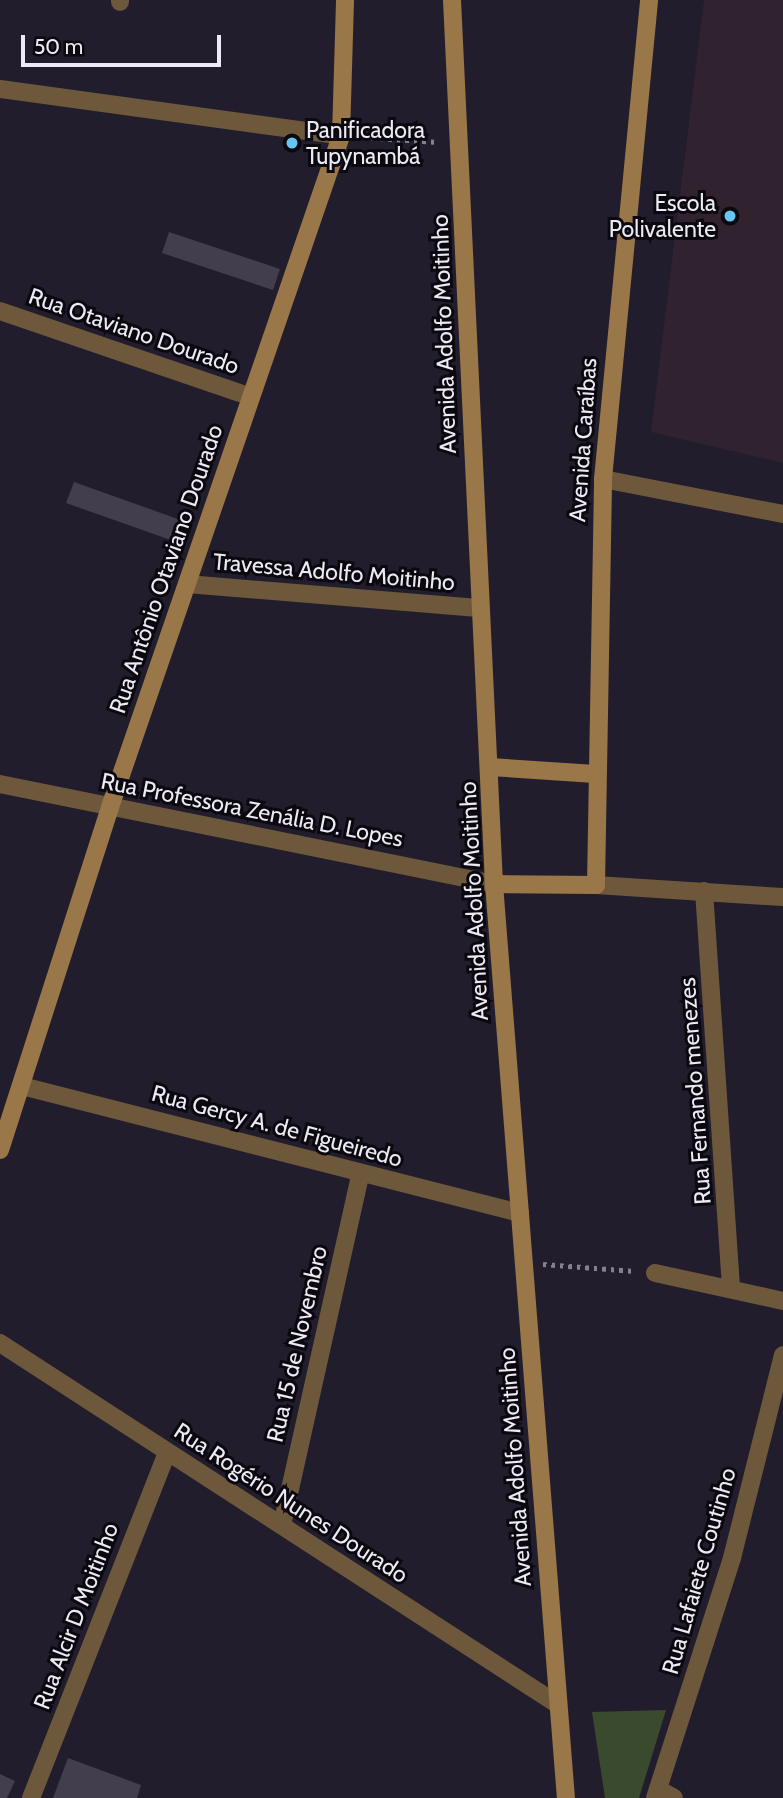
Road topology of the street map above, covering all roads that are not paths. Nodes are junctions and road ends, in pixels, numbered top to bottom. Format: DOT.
graph roads {
  1 [pos="345,0"];
  2 [pos="452,0"];
  3 [pos="649,0"];
  4 [pos="0,89"];
  5 [pos="341,136"];
  6 [pos="0,311"];
  7 [pos="251,397"];
  8 [pos="603,479"];
  9 [pos="783,513"];
  10 [pos="187,584"];
  11 [pos="478,608"];
  12 [pos="490,766"];
  13 [pos="594,774"];
  14 [pos="0,784"];
  15 [pos="110,807"];
  16 [pos="494,884"];
  17 [pos="596,885"];
  18 [pos="704,891"];
  19 [pos="783,897"];
  20 [pos="22,1086"];
  21 [pos="0,1150"];
  22 [pos="360,1173"];
  23 [pos="520,1213"];
  24 [pos="655,1273"];
  25 [pos="732,1287"];
  26 [pos="783,1301"];
  27 [pos="0,1343"];
  28 [pos="783,1355"];
  29 [pos="167,1453"];
  30 [pos="282,1525"];
  31 [pos="557,1704"];
  32 [pos="657,1793"];
  33 [pos="31,1798"];
  34 [pos="566,1798"];
  35 [pos="674,1798"];
  1 -- 5 [label="main road, Rua Antônio Otaviano Dourado"];
  2 -- 11 [label="main road, Avenida Adolfo Moitinho"];
  3 -- 8 [label="main road, Avenida Caraíbas"];
  4 -- 5 [label="street"];
  5 -- 7 [label="main road, Rua Antônio Otaviano Dourado"];
  6 -- 7 [label="street, Rua Otaviano Dourado"];
  7 -- 10 [label="main road, Rua Antônio Otaviano Dourado"];
  8 -- 9 [label="street"];
  8 -- 13 [label="main road, Avenida Caraíbas"];
  10 -- 11 [label="street, Travessa Adolfo Moitinho"];
  10 -- 15 [label="main road, Rua Antônio Otaviano Dourado"];
  11 -- 12 [label="main road, Avenida Adolfo Moitinho"];
  12 -- 13 [label="main road"];
  12 -- 16 [label="main road, Avenida Adolfo Moitinho"];
  13 -- 17 [label="main road, Avenida Caraíbas"];
  14 -- 15 [label="street, Rua Professora Zenália D. Lopes"];
  15 -- 16 [label="street, Rua Professora Zenália D. Lopes"];
  15 -- 20 [label="main road, Rua Antônio Otaviano Dourado"];
  16 -- 17 [label="main road"];
  16 -- 23 [label="main road, Avenida Adolfo Moitinho"];
  17 -- 18 [label="street"];
  18 -- 19 [label="street"];
  18 -- 25 [label="street, Rua Fernando menezes"];
  20 -- 21 [label="main road, Rua Antônio Otaviano Dourado"];
  20 -- 22 [label="street, Rua Gercy A. de Figueiredo"];
  22 -- 23 [label="street, Rua Gercy A. de Figueiredo"];
  22 -- 30 [label="street, Rua 15 de Novembro"];
  23 -- 31 [label="main road, Avenida Adolfo Moitinho"];
  24 -- 25 [label="street"];
  25 -- 26 [label="street"];
  27 -- 29 [label="street, Rua Rogério Nunes Dourado"];
  28 -- 32 [label="street, Rua Lafaiete Coutinho"];
  29 -- 30 [label="street, Rua Rogério Nunes Dourado"];
  29 -- 33 [label="street, Rua Alcir D Moitinho"];
  30 -- 31 [label="street, Rua Rogério Nunes Dourado"];
  31 -- 34 [label="main road, Avenida Adolfo Moitinho"];
  32 -- 35 [label="street"];
}
